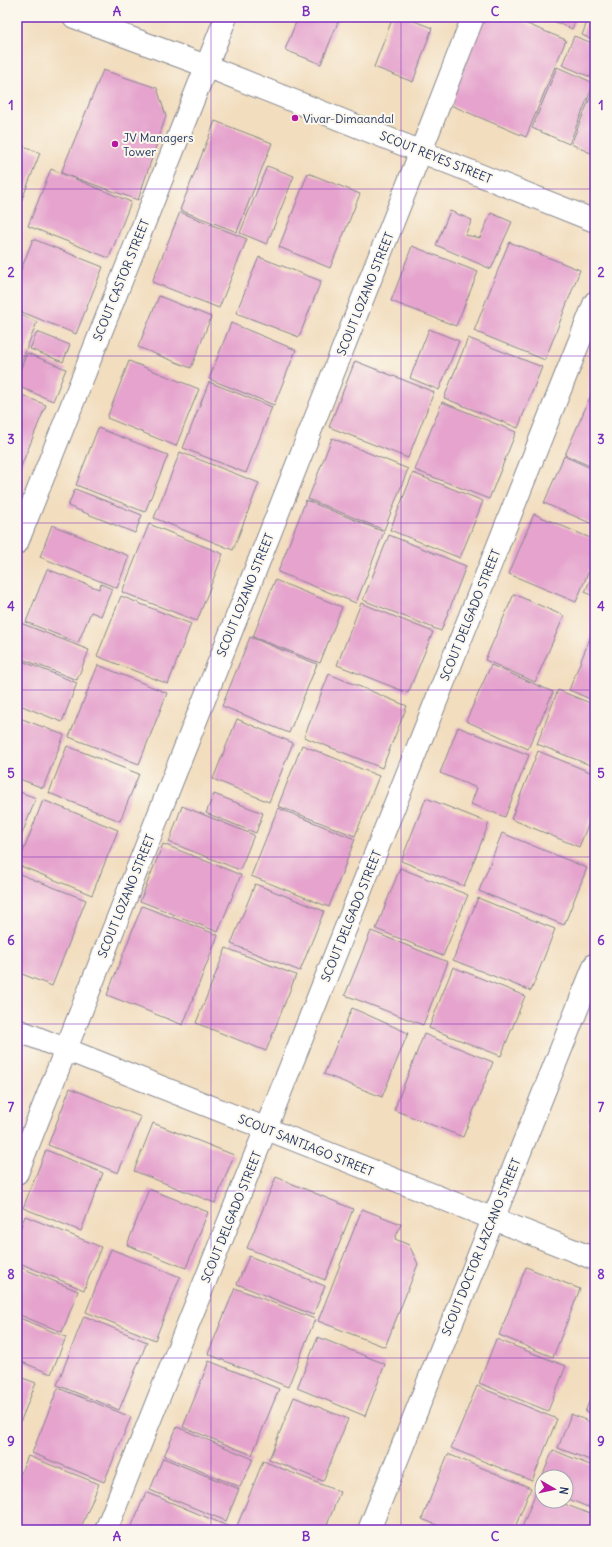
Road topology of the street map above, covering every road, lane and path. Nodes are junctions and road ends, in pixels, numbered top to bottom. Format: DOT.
graph roads {
  1 [pos="74,17"];
  2 [pos="226,17"];
  3 [pos="473,17"];
  4 [pos="206,66"];
  5 [pos="421,151"];
  6 [pos="595,221"];
  7 [pos="595,302"];
  8 [pos="17,543"];
  9 [pos="595,964"];
  10 [pos="17,1030"];
  11 [pos="66,1049"];
  12 [pos="266,1129"];
  13 [pos="17,1173"];
  14 [pos="492,1219"];
  15 [pos="595,1259"];
  16 [pos="106,1530"];
  17 [pos="369,1530"];
  1 -- 4 [label="street, SCOUT REYES STREET"];
  2 -- 4 [label="street, SCOUT CASTOR STREET"];
  3 -- 5 [label="street, SCOUT LOZANO STREET"];
  4 -- 5 [label="street, SCOUT REYES STREET"];
  4 -- 8 [label="street, SCOUT CASTOR STREET"];
  5 -- 6 [label="street, SCOUT REYES STREET"];
  5 -- 11 [label="street, SCOUT LOZANO STREET"];
  7 -- 12 [label="street, SCOUT DELGADO STREET"];
  9 -- 14 [label="street, SCOUT DOCTOR LAZCANO STREET"];
  10 -- 11 [label="street, SCOUT SANTIAGO STREET"];
  11 -- 12 [label="street, SCOUT SANTIAGO STREET"];
  11 -- 13 [label="street, SCOUT LOZANO STREET"];
  12 -- 14 [label="street, SCOUT SANTIAGO STREET"];
  12 -- 16 [label="street, SCOUT DELGADO STREET"];
  14 -- 15 [label="street, SCOUT SANTIAGO STREET"];
  14 -- 17 [label="street, SCOUT DOCTOR LAZCANO STREET"];
}
